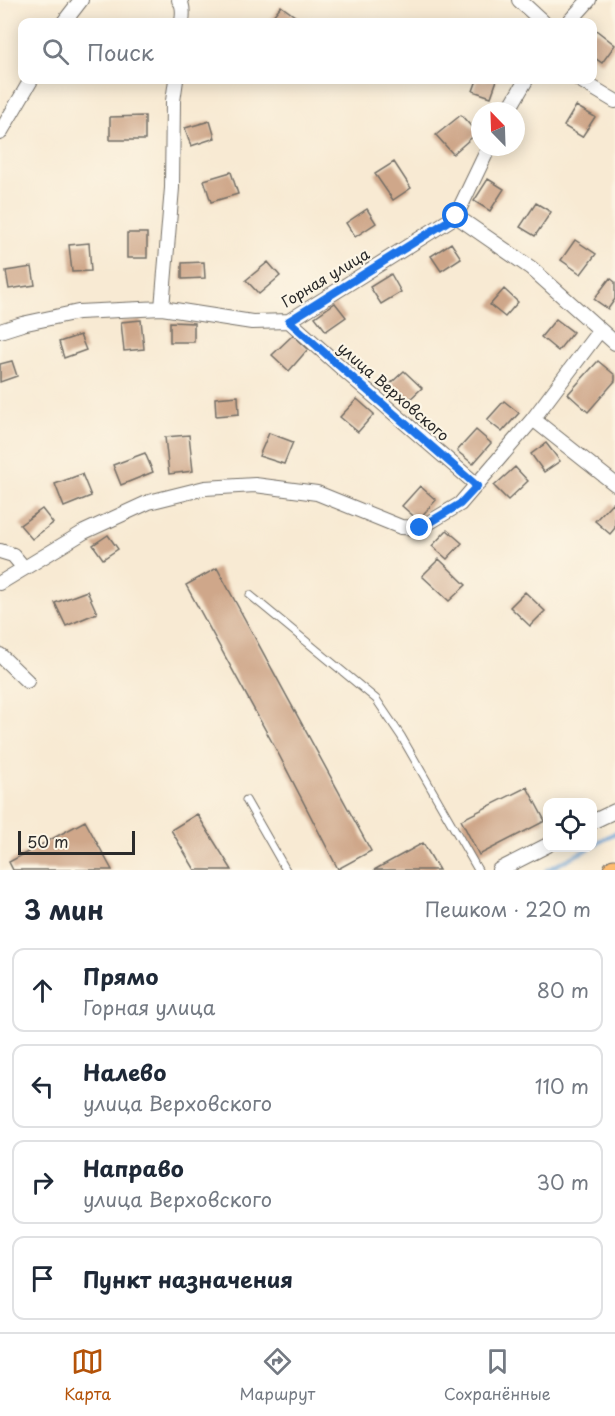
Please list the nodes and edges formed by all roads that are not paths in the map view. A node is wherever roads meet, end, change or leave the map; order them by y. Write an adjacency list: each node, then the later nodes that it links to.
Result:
1 (81, 0): 5 (street)
2 (178, 0): 6 (street)
3 (519, 0): 7 (street)
4 (589, 0): 8 (street)
5 (67, 18)
6 (183, 18)
7 (539, 18)
8 (573, 18)
9 (29, 84): 15 (street)
10 (175, 84): 18 (street)
11 (524, 84): 14 (street)
12 (587, 84): 13 (street)
13 (615, 100)
14 (513, 102)
15 (0, 133)
16 (485, 156): 17 (street)
17 (456, 216): 19 (street, Горная улица); 20 (street)
18 (162, 308): 19 (street, Горная улица); 21 (street, Горная улица)
19 (289, 321): 25 (street, улица Верховского)
20 (600, 330): 22 (street); 23 (street)
21 (0, 331)
22 (615, 343)
23 (533, 418): 24 (street); 25 (street)
24 (615, 484)
25 (477, 486): 27 (street)
26 (0, 550): 27 (street)
27 (24, 568): 28 (street)
28 (0, 583)
29 (250, 595): 37 (lane)
30 (0, 655): 31 (street)
31 (27, 681)
32 (246, 800): 36 (lane)
33 (615, 811): 34 (street)
34 (597, 820)
35 (543, 848): 38 (street)
36 (286, 870)
37 (478, 870)
38 (499, 870)

